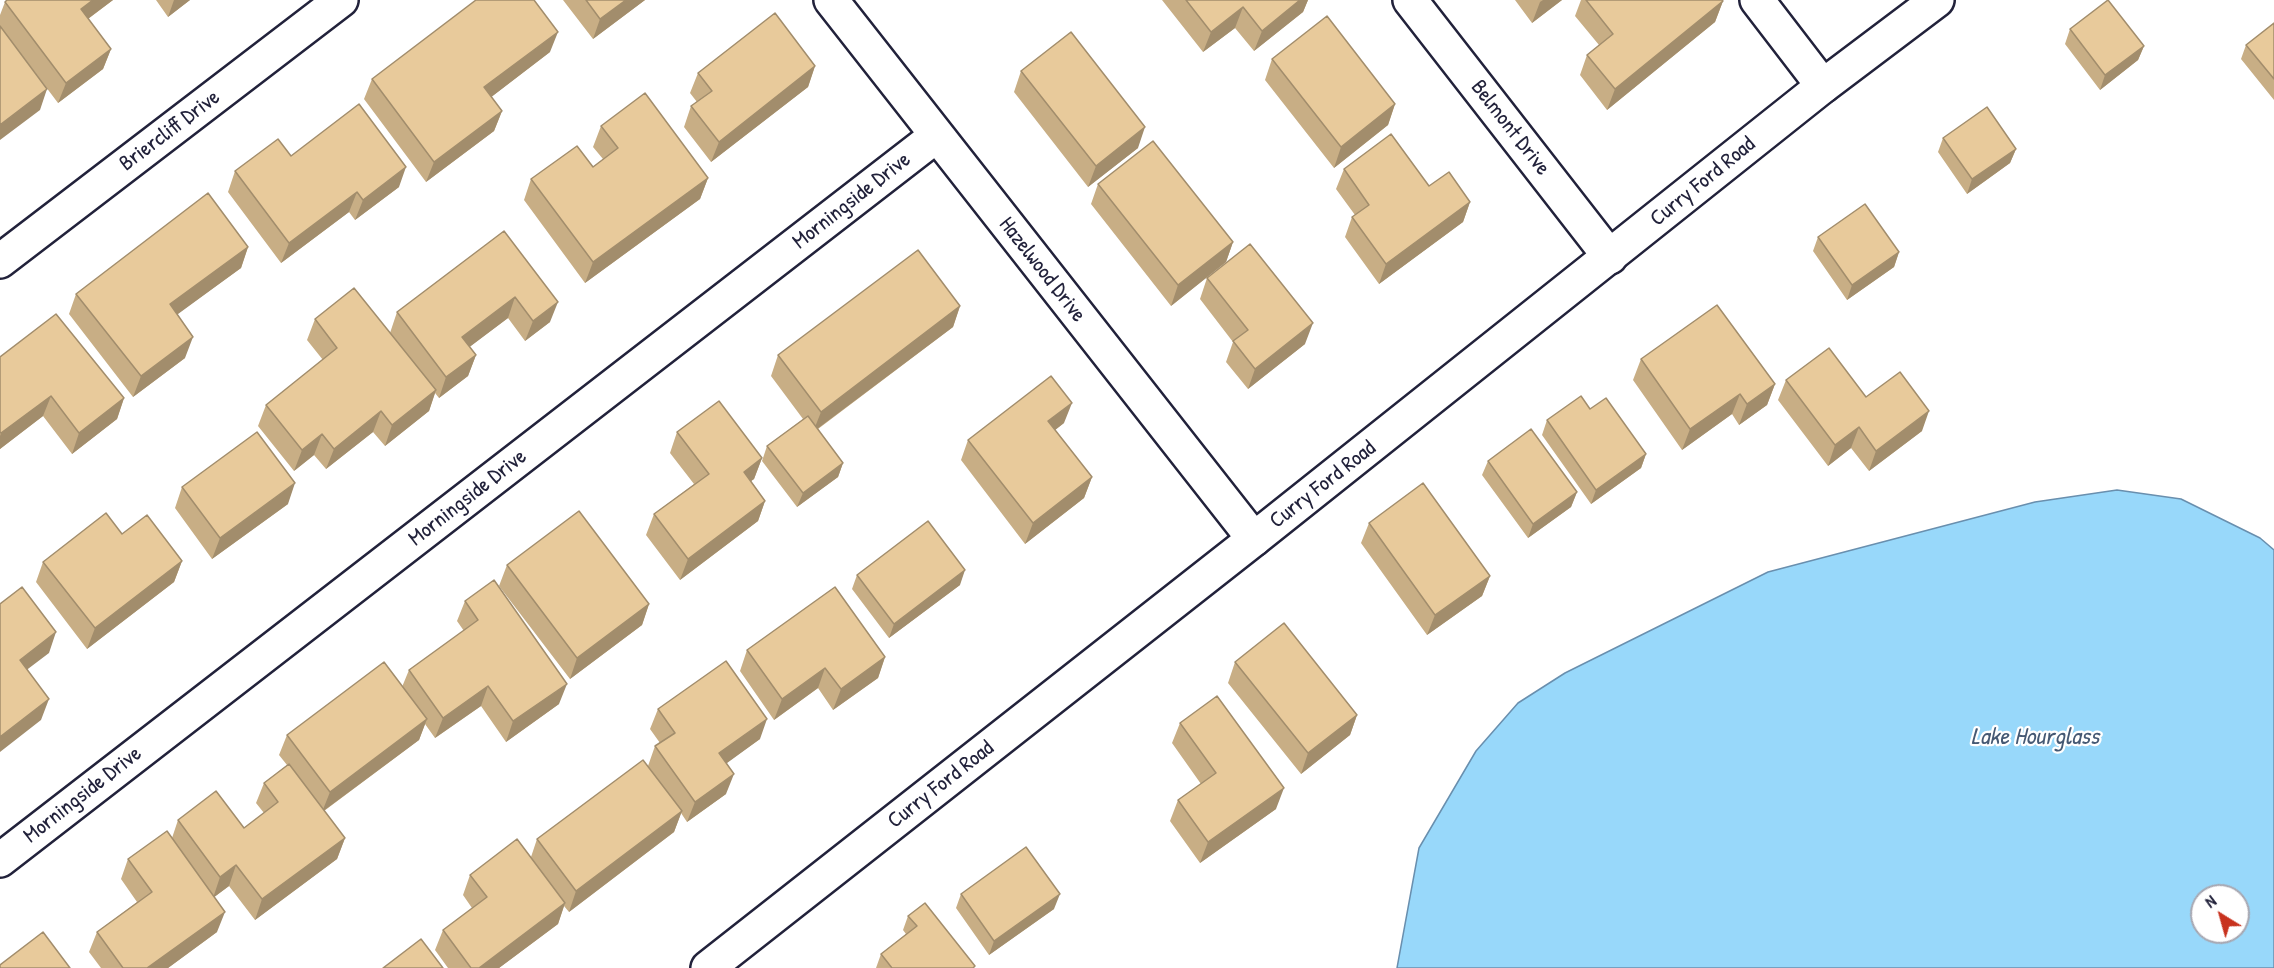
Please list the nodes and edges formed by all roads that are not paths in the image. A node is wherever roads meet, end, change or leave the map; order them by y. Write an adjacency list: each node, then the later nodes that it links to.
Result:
1 (341, 0): 9 (street, Briercliff Drive)
2 (831, 0): 7 (street, Hazelwood Drive)
3 (1410, 0): 8 (street, Belmont Drive)
4 (1757, 0): 6 (street)
5 (1937, 0): 6 (street, Curry Ford Road)
6 (1824, 86): 8 (street, Curry Ford Road)
7 (936, 136): 10 (street, Hazelwood Drive); 11 (street, Morningside Drive)
8 (1610, 257): 10 (street, Curry Ford Road)
9 (0, 261)
10 (1254, 539): 12 (street, Curry Ford Road)
11 (0, 860)
12 (708, 968)

